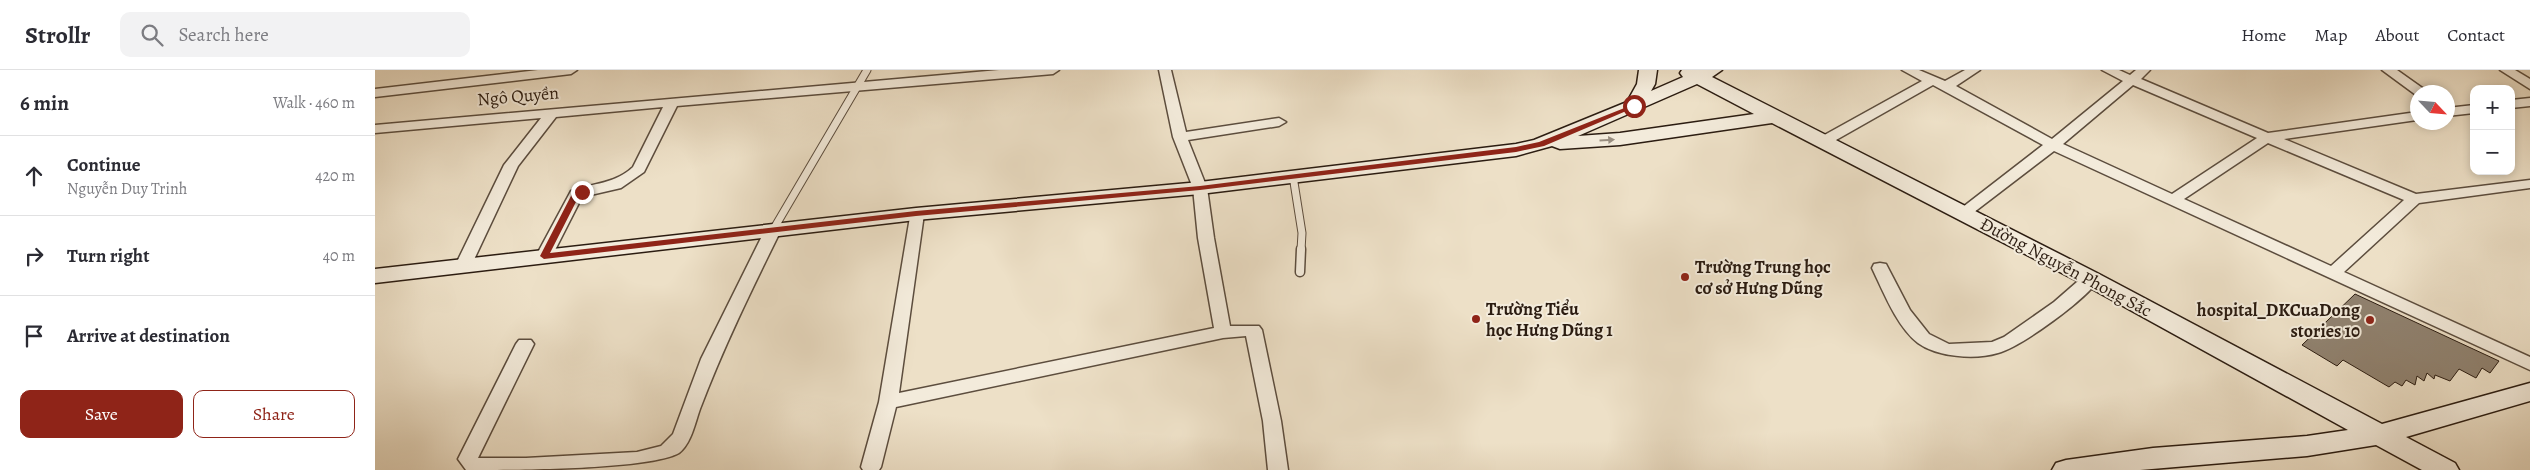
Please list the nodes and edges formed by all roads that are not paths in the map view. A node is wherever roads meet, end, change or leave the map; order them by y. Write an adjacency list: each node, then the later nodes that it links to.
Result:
1 (571, 70): 18 (street)
2 (867, 70): 17 (lane)
3 (1053, 70): 17 (street, Ngô Quyền)
4 (1165, 70): 30 (street)
5 (1648, 70): 22 (street)
6 (1908, 70): 14 (street)
7 (1974, 70): 14 (street)
8 (2108, 70): 13 (street)
9 (2144, 70): 13 (street)
10 (2388, 70): 15 (street)
11 (2506, 70): 16 (street)
12 (1699, 73): 22 (street); 26 (street, Đường Nguyễn Phong Sắc)
13 (2130, 79): 31 (street); 34 (street)
14 (1940, 83): 32 (street); 34 (street)
15 (2410, 85)
16 (2530, 85)
17 (857, 86): 19 (street, Ngô Quyền); 42 (lane)
18 (375, 93)
19 (671, 102): 25 (street, Ngô Quyền); 43 (street)
20 (2530, 102): 21 (street)
21 (2515, 104)
22 (1634, 106): 33 (street)
23 (2470, 109): 24 (street)
24 (2455, 111)
25 (553, 112): 29 (street, Ngô Quyền); 44 (street)
26 (1774, 117): 32 (street, Đường Nguyễn Phong Sắc); 33 (street, one-way to 26)
27 (2410, 117): 31 (street)
28 (1279, 122): 30 (street)
29 (375, 129)
30 (1180, 137): 37 (street)
31 (2267, 137): 38 (street); 39 (street)
32 (1824, 141): 40 (street, Đường Nguyễn Phong Sắc)
33 (1541, 144): 35 (street)
34 (2053, 145): 39 (street); 40 (street)
35 (1293, 176): 37 (street); 46 (lane)
36 (2530, 184): 38 (street)
37 (1200, 188): 41 (street); 50 (street)
38 (2413, 199): 47 (street)
39 (2173, 200): 47 (street)
40 (1963, 213): 49 (street, Đường Nguyễn Phong Sắc)
41 (916, 214): 42 (street); 54 (street)
42 (773, 230): 43 (street); 51 (street)
43 (544, 256): 44 (street)
44 (463, 266): 48 (street)
45 (1880, 268): 49 (street)
46 (1300, 272)
47 (2333, 273): 52 (street)
48 (377, 278)
49 (2091, 279): 55 (street, Đường Nguyễn Phong Sắc)
50 (1223, 332): 54 (street); 57 (street)
51 (525, 344)
52 (2530, 364)
53 (2530, 392): 55 (street)
54 (888, 402): 56 (street)
55 (2377, 435): 58 (street); 59 (street, Đường Nguyễn Phong Sắc)
56 (871, 467)
57 (1277, 470)
58 (2066, 470)
59 (2445, 470)

